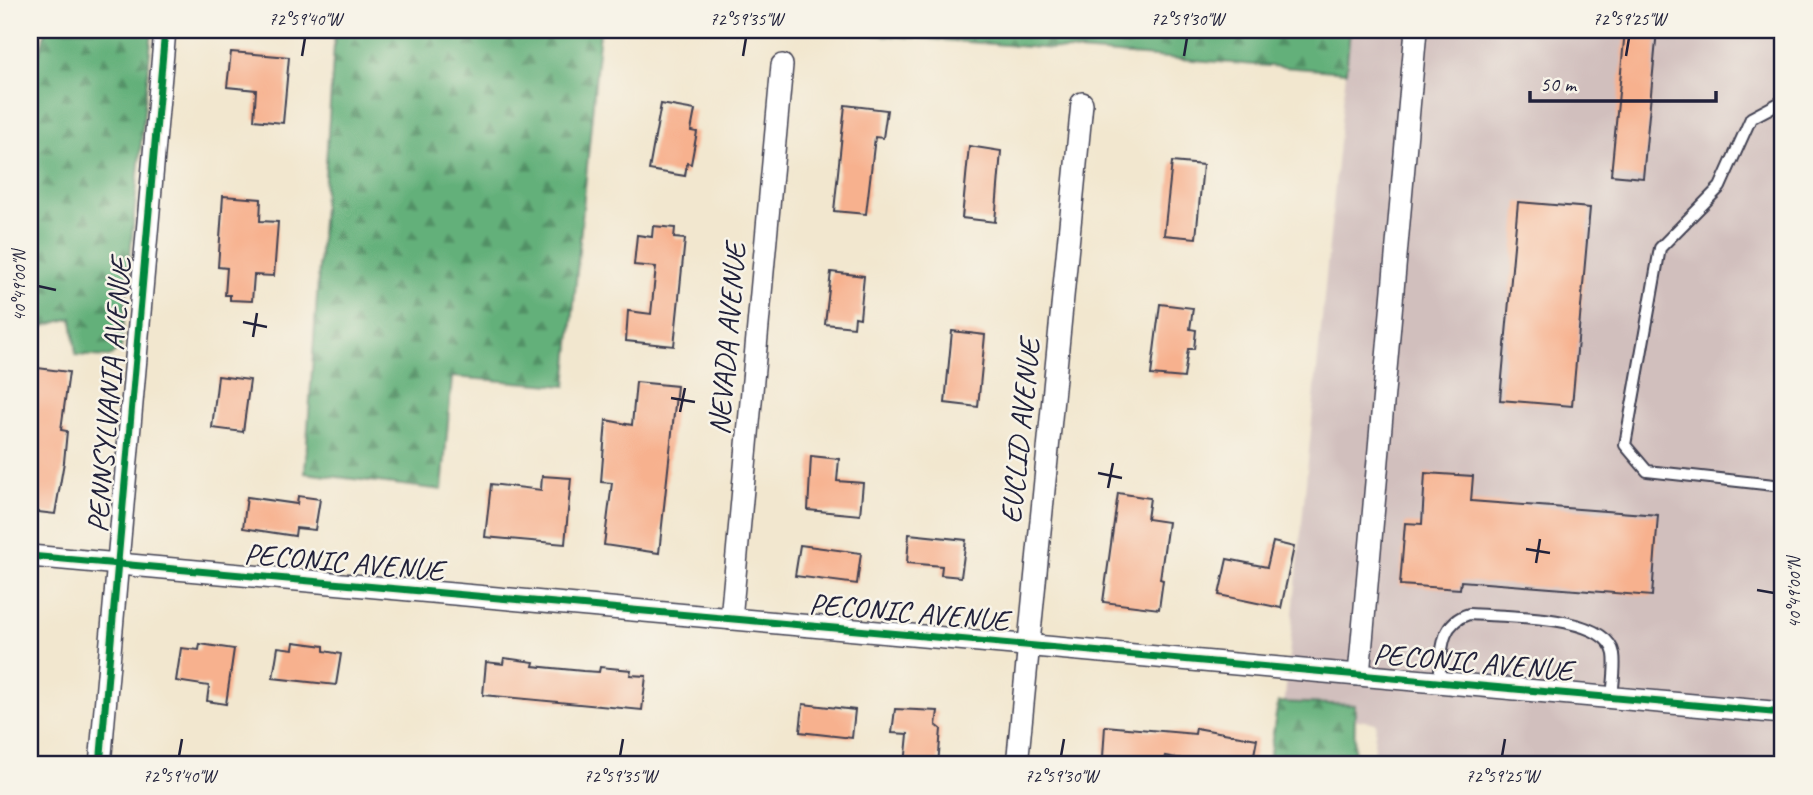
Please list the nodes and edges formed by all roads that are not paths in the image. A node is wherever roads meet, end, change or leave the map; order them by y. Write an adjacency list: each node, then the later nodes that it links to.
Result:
1 (165, 30): 8 (street, PENNSYLVANIA AVENUE)
2 (1416, 30): 11 (street)
3 (782, 65): 9 (street, NEVADA AVENUE)
4 (1783, 101): 6 (lane)
5 (1082, 103): 10 (street, EUCLID AVENUE)
6 (1783, 485)
7 (30, 556): 8 (street, PECONIC AVENUE)
8 (116, 564): 9 (street, PECONIC AVENUE); 15 (street, PENNSYLVANIA AVENUE)
9 (731, 619): 10 (street, PECONIC AVENUE)
10 (1029, 646): 11 (street, PECONIC AVENUE); 16 (street, EUCLID AVENUE)
11 (1359, 675): 12 (street, PECONIC AVENUE)
12 (1439, 682): 13 (street, PECONIC AVENUE); 13 (lane)
13 (1612, 698): 14 (street, PECONIC AVENUE)
14 (1783, 713)
15 (100, 765)
16 (1017, 765)

